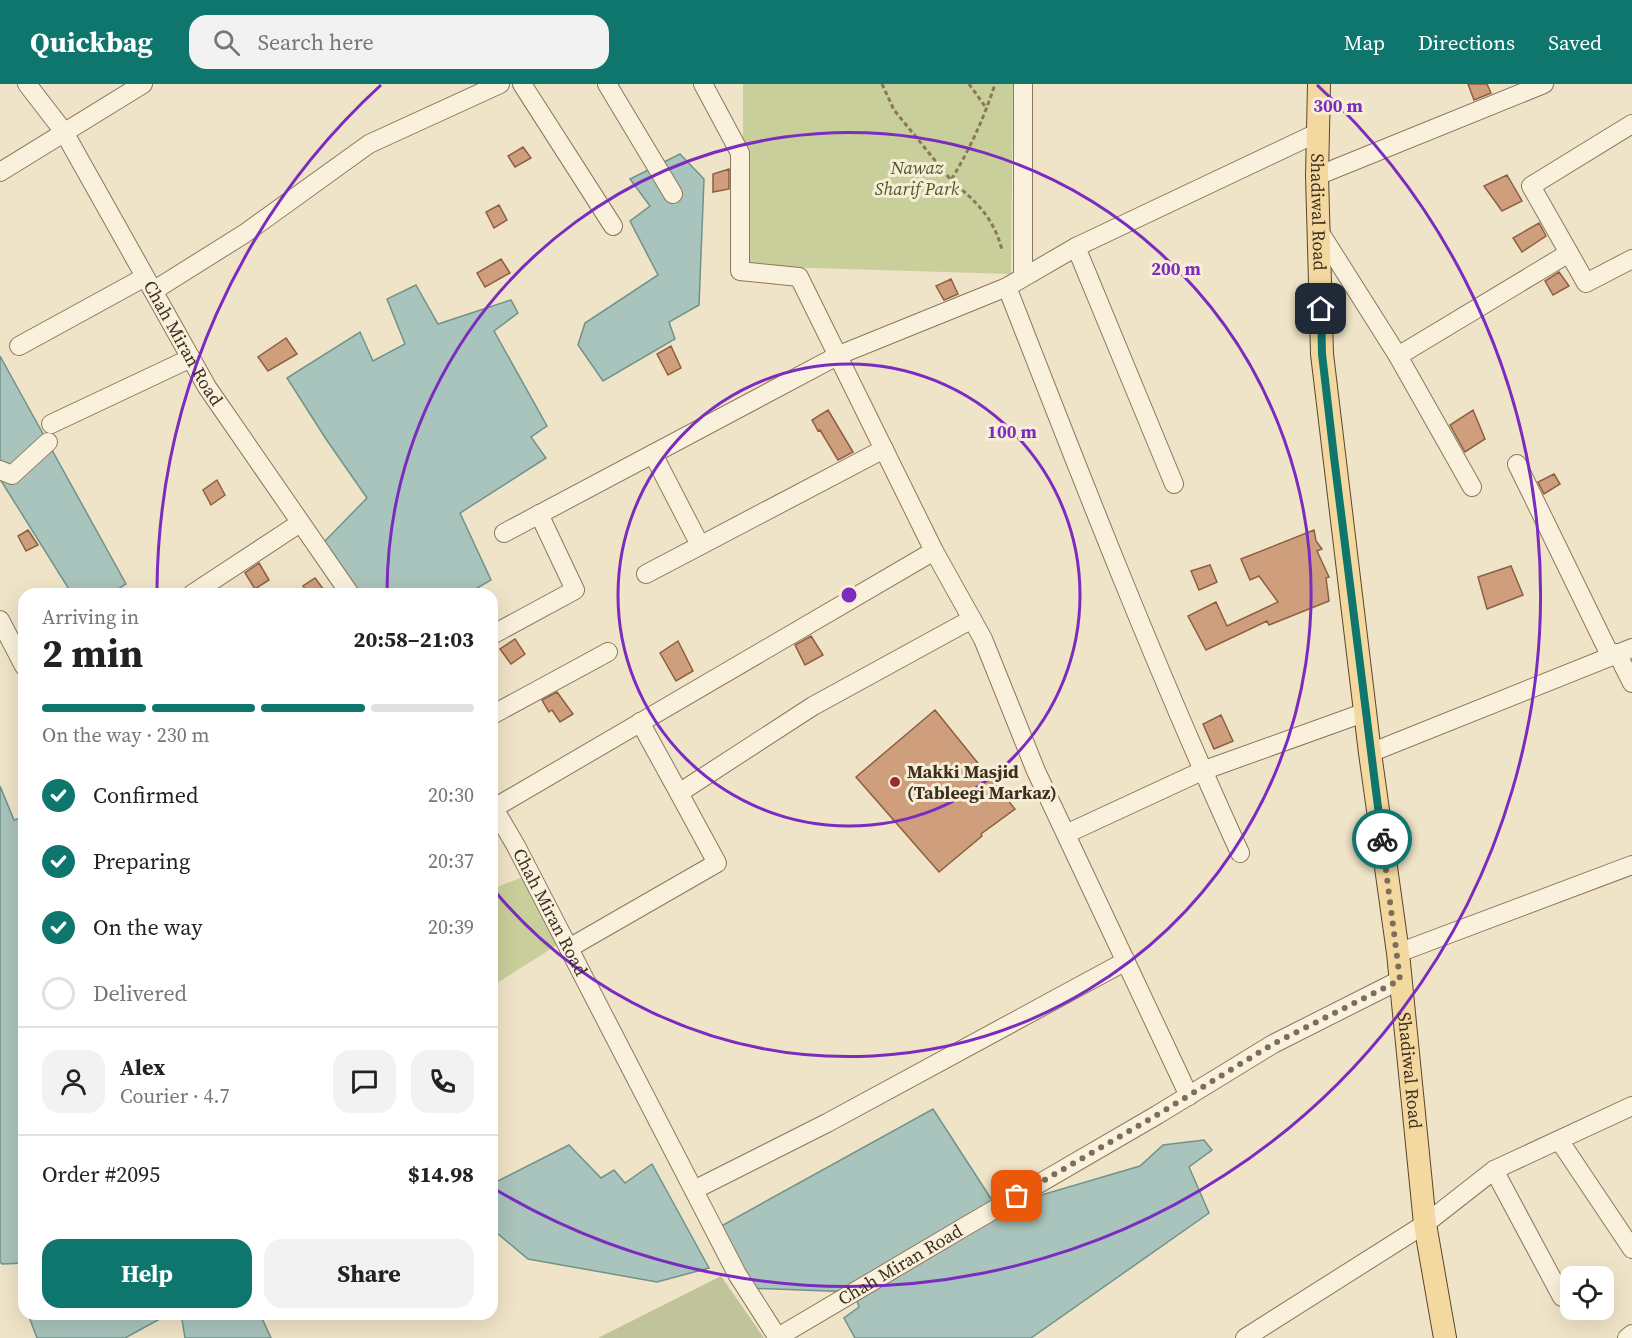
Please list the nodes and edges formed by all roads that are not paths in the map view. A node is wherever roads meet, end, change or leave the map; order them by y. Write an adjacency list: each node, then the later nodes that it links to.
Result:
1 (27, 84): 11 (street, Chah Miran Road)
2 (143, 84): 11 (street)
3 (500, 84): 22 (street)
4 (522, 84): 16 (street)
5 (607, 84): 15 (street)
6 (703, 84): 25 (street)
7 (1023, 84): 21 (street)
8 (1319, 84): 12 (main road, Shadiwal Road)
9 (1544, 84): 14 (street)
10 (1632, 124): 19 (street)
11 (64, 132): 13 (street); 22 (street, Chah Miran Road)
12 (1317, 133): 14 (main road, Shadiwal Road); 18 (street)
13 (0, 172)
14 (1317, 176): 17 (main road, Shadiwal Road)
15 (673, 194)
16 (613, 226)
17 (1319, 231): 26 (street); 50 (main road, Shadiwal Road)
18 (1076, 248): 21 (street); 32 (street)
19 (1569, 253): 20 (street); 26 (street)
20 (1632, 259)
21 (1023, 277): 23 (street)
22 (149, 284): 24 (street); 27 (street, Chah Miran Road)
23 (1006, 287): 25 (street); 53 (street)
24 (18, 346)
25 (838, 355): 28 (street); 29 (street)
26 (1398, 356): 33 (street)
27 (191, 358): 31 (street); 35 (street, Chah Miran Road)
28 (884, 449): 37 (street); 38 (street)
29 (653, 454): 34 (street); 37 (street)
30 (1517, 464): 46 (street)
31 (0, 470)
32 (1174, 484)
33 (1472, 487)
34 (539, 514): 36 (street); 44 (street)
35 (300, 523): 40 (street); 41 (street, Chah Miran Road)
36 (504, 533)
37 (700, 545): 39 (street)
38 (934, 551): 42 (street); 51 (street)
39 (646, 574)
40 (201, 588)
41 (340, 588)
42 (972, 619): 54 (street); 57 (street)
43 (0, 620): 47 (street)
44 (498, 632)
45 (608, 652): 49 (street)
46 (1620, 652): 48 (street); 52 (street)
47 (18, 654)
48 (1632, 684)
49 (498, 712)
50 (1366, 712): 52 (main road, Shadiwal Road); 53 (street)
51 (640, 722): 54 (street); 55 (street)
52 (1370, 753): 61 (main road, Shadiwal Road)
53 (1202, 771): 57 (street); 58 (street)
54 (679, 793): 60 (street)
55 (498, 804)
56 (498, 815): 60 (street, Chah Miran Road)
57 (1066, 834): 62 (street)
58 (1240, 853)
59 (1632, 865): 61 (street)
60 (569, 948): 68 (street, Chah Miran Road)
61 (1398, 953): 63 (main road, Shadiwal Road)
62 (1126, 961): 64 (street); 68 (street)
63 (1400, 980): 64 (street, Chah Miran Road); 69 (main road, Shadiwal Road)
64 (1189, 1096): 73 (street, Chah Miran Road)
65 (1632, 1106): 66 (street)
66 (1560, 1140): 67 (street); 70 (street)
67 (1494, 1170): 69 (street); 71 (street)
68 (694, 1190): 73 (street, Chah Miran Road)
69 (1425, 1224): 74 (street); 75 (main road, Shadiwal Road)
70 (1632, 1249)
71 (1560, 1293)
72 (1632, 1334): 76 (street)
73 (778, 1338)
74 (1245, 1338)
75 (1445, 1338)
76 (1627, 1338)

